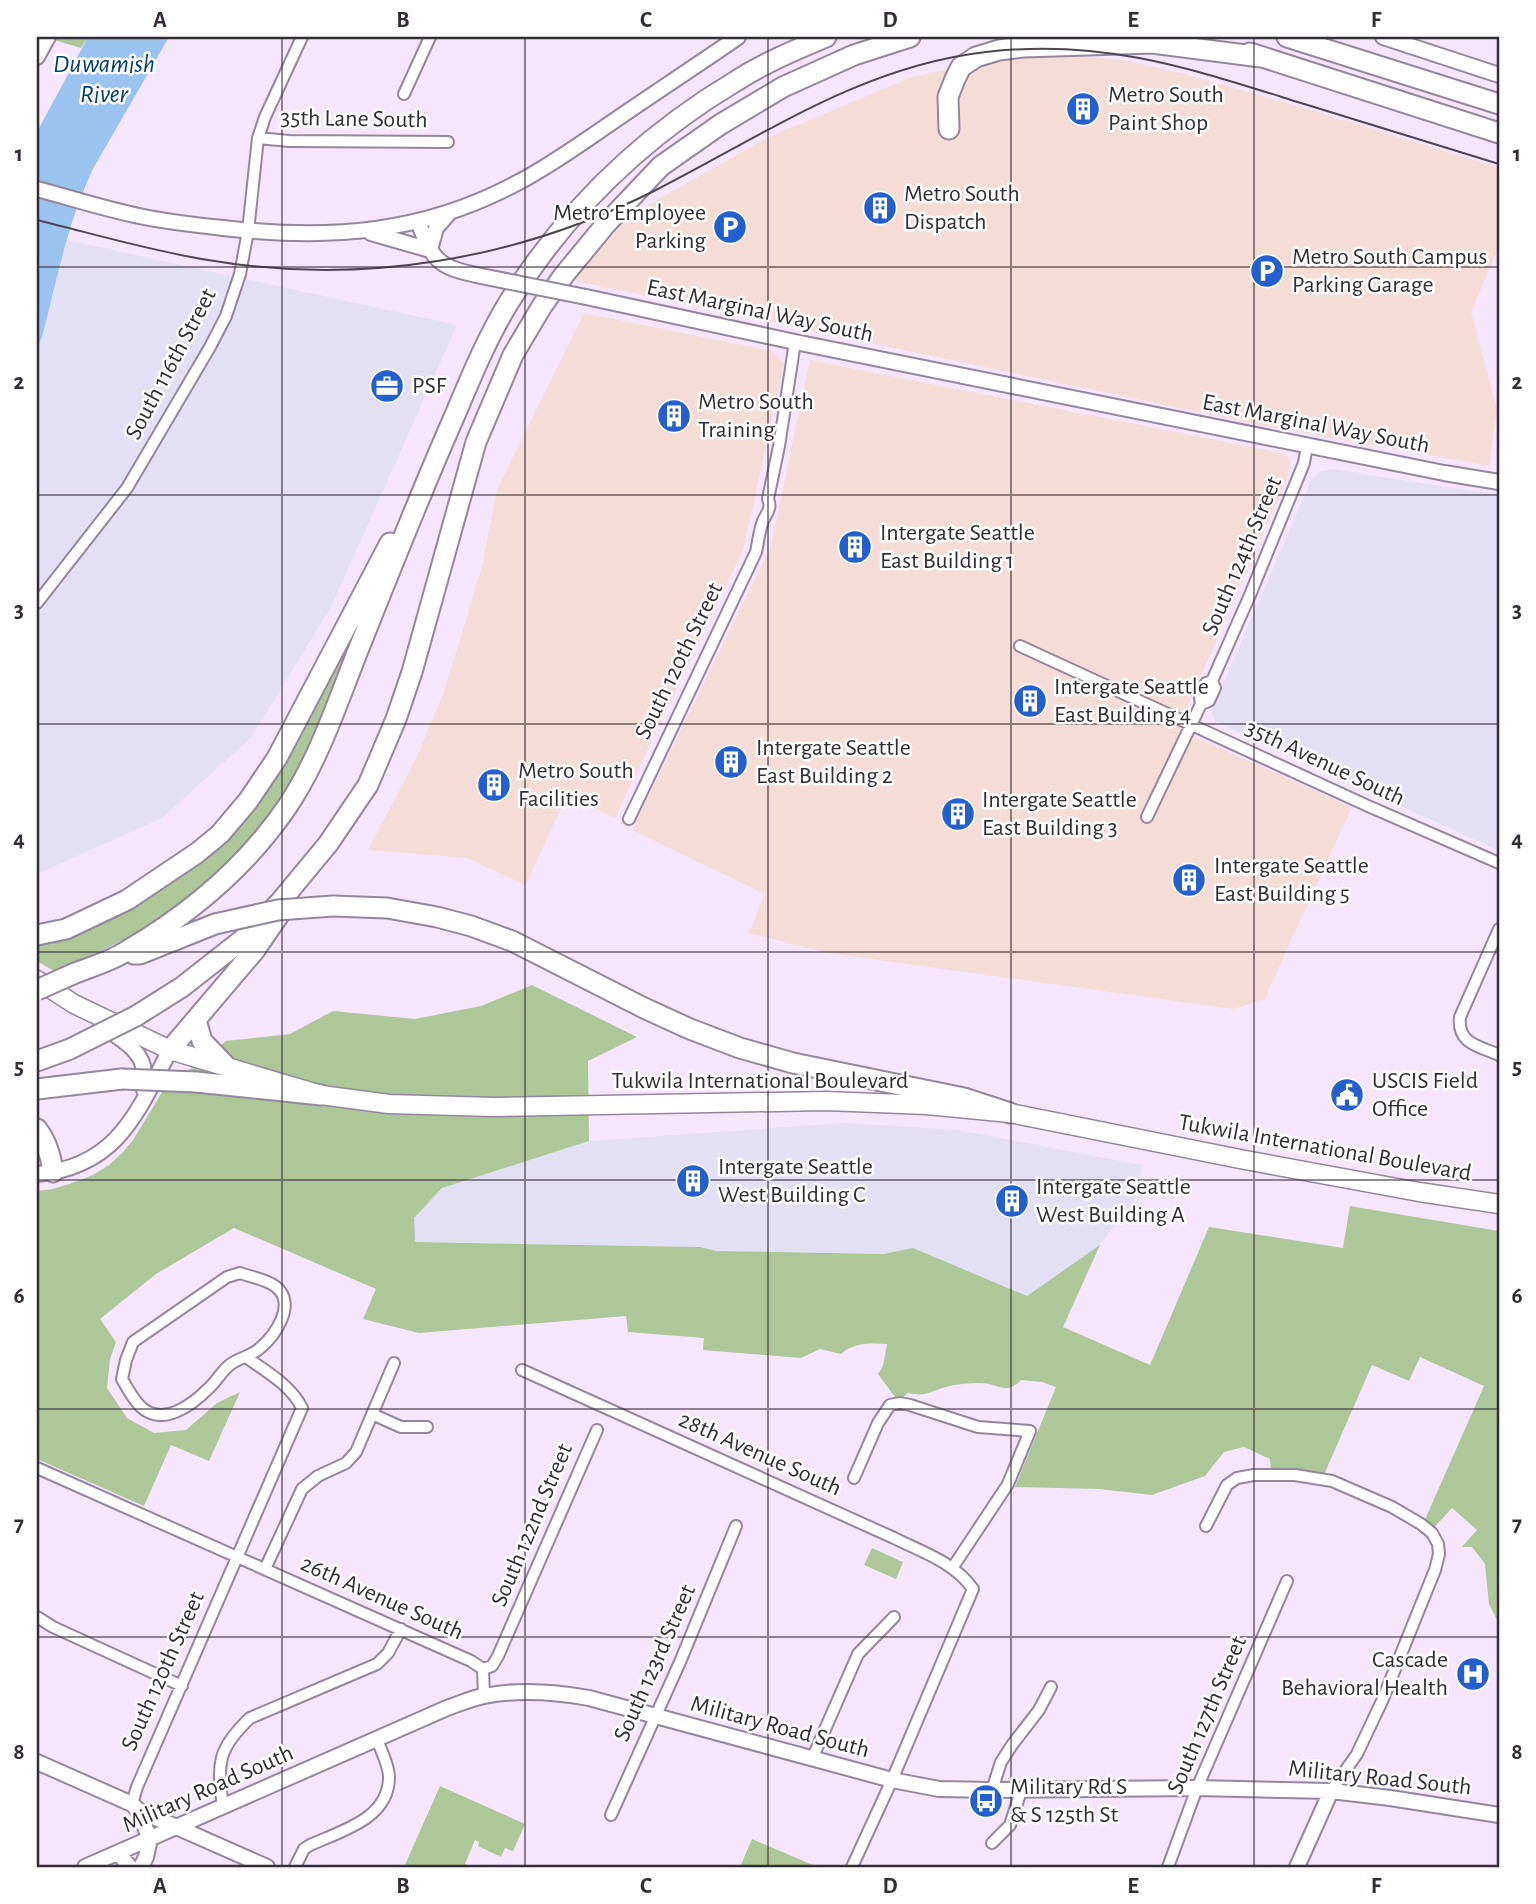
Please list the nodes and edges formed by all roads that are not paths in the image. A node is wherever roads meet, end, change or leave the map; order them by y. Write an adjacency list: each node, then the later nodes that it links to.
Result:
1 (48, 37): 10 (street)
2 (302, 37): 17 (street, South 116th Street)
3 (430, 37): 13 (street)
4 (738, 37): 20 (street)
5 (826, 37): 27 (highway)
6 (910, 37): 34 (highway)
7 (1185, 37): 11 (highway)
8 (1287, 37): 14 (highway)
9 (1383, 37): 12 (street)
10 (37, 57)
11 (1261, 57): 15 (highway); 16 (highway)
12 (1499, 75)
13 (404, 94)
14 (1499, 104)
15 (948, 128)
16 (1499, 133)
17 (258, 138): 18 (street, 35th Lane South); 22 (street, South 116th Street)
18 (449, 142)
19 (37, 189): 22 (street)
20 (451, 211): 21 (street); 24 (street)
21 (418, 221): 23 (street); 24 (street)
22 (248, 231): 23 (street); 29 (street, South 116th Street)
23 (363, 231): 24 (street)
24 (430, 250): 25 (street, East Marginal Way South, bridge)
25 (795, 342): 26 (street, East Marginal Way South); 33 (street, South 120th Street)
26 (1307, 446): 28 (street, East Marginal Way South); 31 (street, South 124th Street)
27 (427, 478): 37 (highway); 38 (highway)
28 (1499, 481)
29 (37, 603)
30 (1020, 646): 31 (street, 35th Avenue South)
31 (1192, 724): 32 (street, South 124th Street); 35 (street, 35th Avenue South)
32 (1147, 817)
33 (629, 819)
34 (328, 844): 42 (highway); 45 (highway, bridge)
35 (1499, 863)
36 (1499, 929): 44 (street)
37 (37, 935)
38 (123, 954): 40 (highway, bridge); 50 (highway, bridge)
39 (37, 980): 41 (main road, Tukwila International Boulevard)
40 (37, 990)
41 (74, 1004): 43 (main road, Tukwila International Boulevard); 49 (street)
42 (196, 1020): 43 (highway); 46 (highway)
43 (170, 1050): 46 (main road, Tukwila International Boulevard); 49 (street)
44 (1499, 1055)
45 (37, 1061)
46 (229, 1069): 48 (main road, Tukwila International Boulevard)
47 (37, 1089): 48 (highway, bridge)
48 (321, 1095): 50 (main road, Tukwila International Boulevard)
49 (144, 1098): 52 (street)
50 (1010, 1114): 53 (main road, Tukwila International Boulevard)
51 (37, 1129): 52 (highway)
52 (45, 1173)
53 (1499, 1204)
54 (246, 1356): 54 (street); 64 (street)
55 (394, 1363): 57 (street)
56 (522, 1370): 65 (street, 28th Avenue South)
57 (372, 1414): 58 (street); 66 (street)
58 (427, 1427)
59 (597, 1430): 71 (street, South 122nd Street)
60 (37, 1468): 64 (street, 26th Avenue South)
61 (854, 1478): 65 (street)
62 (736, 1526): 75 (street, South 123rd Street)
63 (1206, 1526): 83 (street)
64 (238, 1557): 66 (street, 26th Avenue South); 72 (street, South 120th Street)
65 (953, 1567): 79 (street, 28th Avenue South)
66 (265, 1569): 70 (street, 26th Avenue South)
67 (1287, 1581): 80 (street, South 127th Street)
68 (37, 1617): 72 (street)
69 (894, 1617): 77 (street)
70 (401, 1629): 71 (street, 26th Avenue South); 85 (street)
71 (483, 1669): 74 (street, 26th Avenue South)
72 (182, 1686): 84 (street, South 120th Street)
73 (1051, 1687): 81 (street)
74 (484, 1696): 75 (street, Military Road South); 76 (street, Military Road South)
75 (654, 1717): 77 (street, Military Road South); 86 (street, South 123rd Street)
76 (377, 1739): 85 (street, Military Road South); 98 (street)
77 (812, 1759): 79 (street, Military Road South)
78 (37, 1762): 84 (street)
79 (892, 1780): 81 (street, Military Road South); 99 (street)
80 (1197, 1788): 82 (street, Military Road South); 83 (street, Military Road South); 100 (street, South 127th Street)
81 (992, 1790): 82 (street, Military Road South)
82 (1021, 1791): 91 (street)
83 (1331, 1791): 87 (street, Military Road South); 101 (street)
84 (135, 1807): 89 (street); 90 (street)
85 (223, 1807): 88 (street, Military Road South)
86 (611, 1815)
87 (1499, 1815)
88 (203, 1816): 89 (street, Military Road South); 92 (street)
89 (177, 1827): 90 (street, Military Road South); 92 (street)
90 (150, 1839): 93 (street, Military Road South); 96 (street)
91 (992, 1843)
92 (217, 1845): 97 (street)
93 (118, 1853): 94 (street, Military Road South); 95 (street)
94 (85, 1867)
95 (130, 1867)
96 (141, 1867)
97 (267, 1867)
98 (295, 1867)
99 (852, 1867)
100 (1168, 1867)
101 (1297, 1867)

